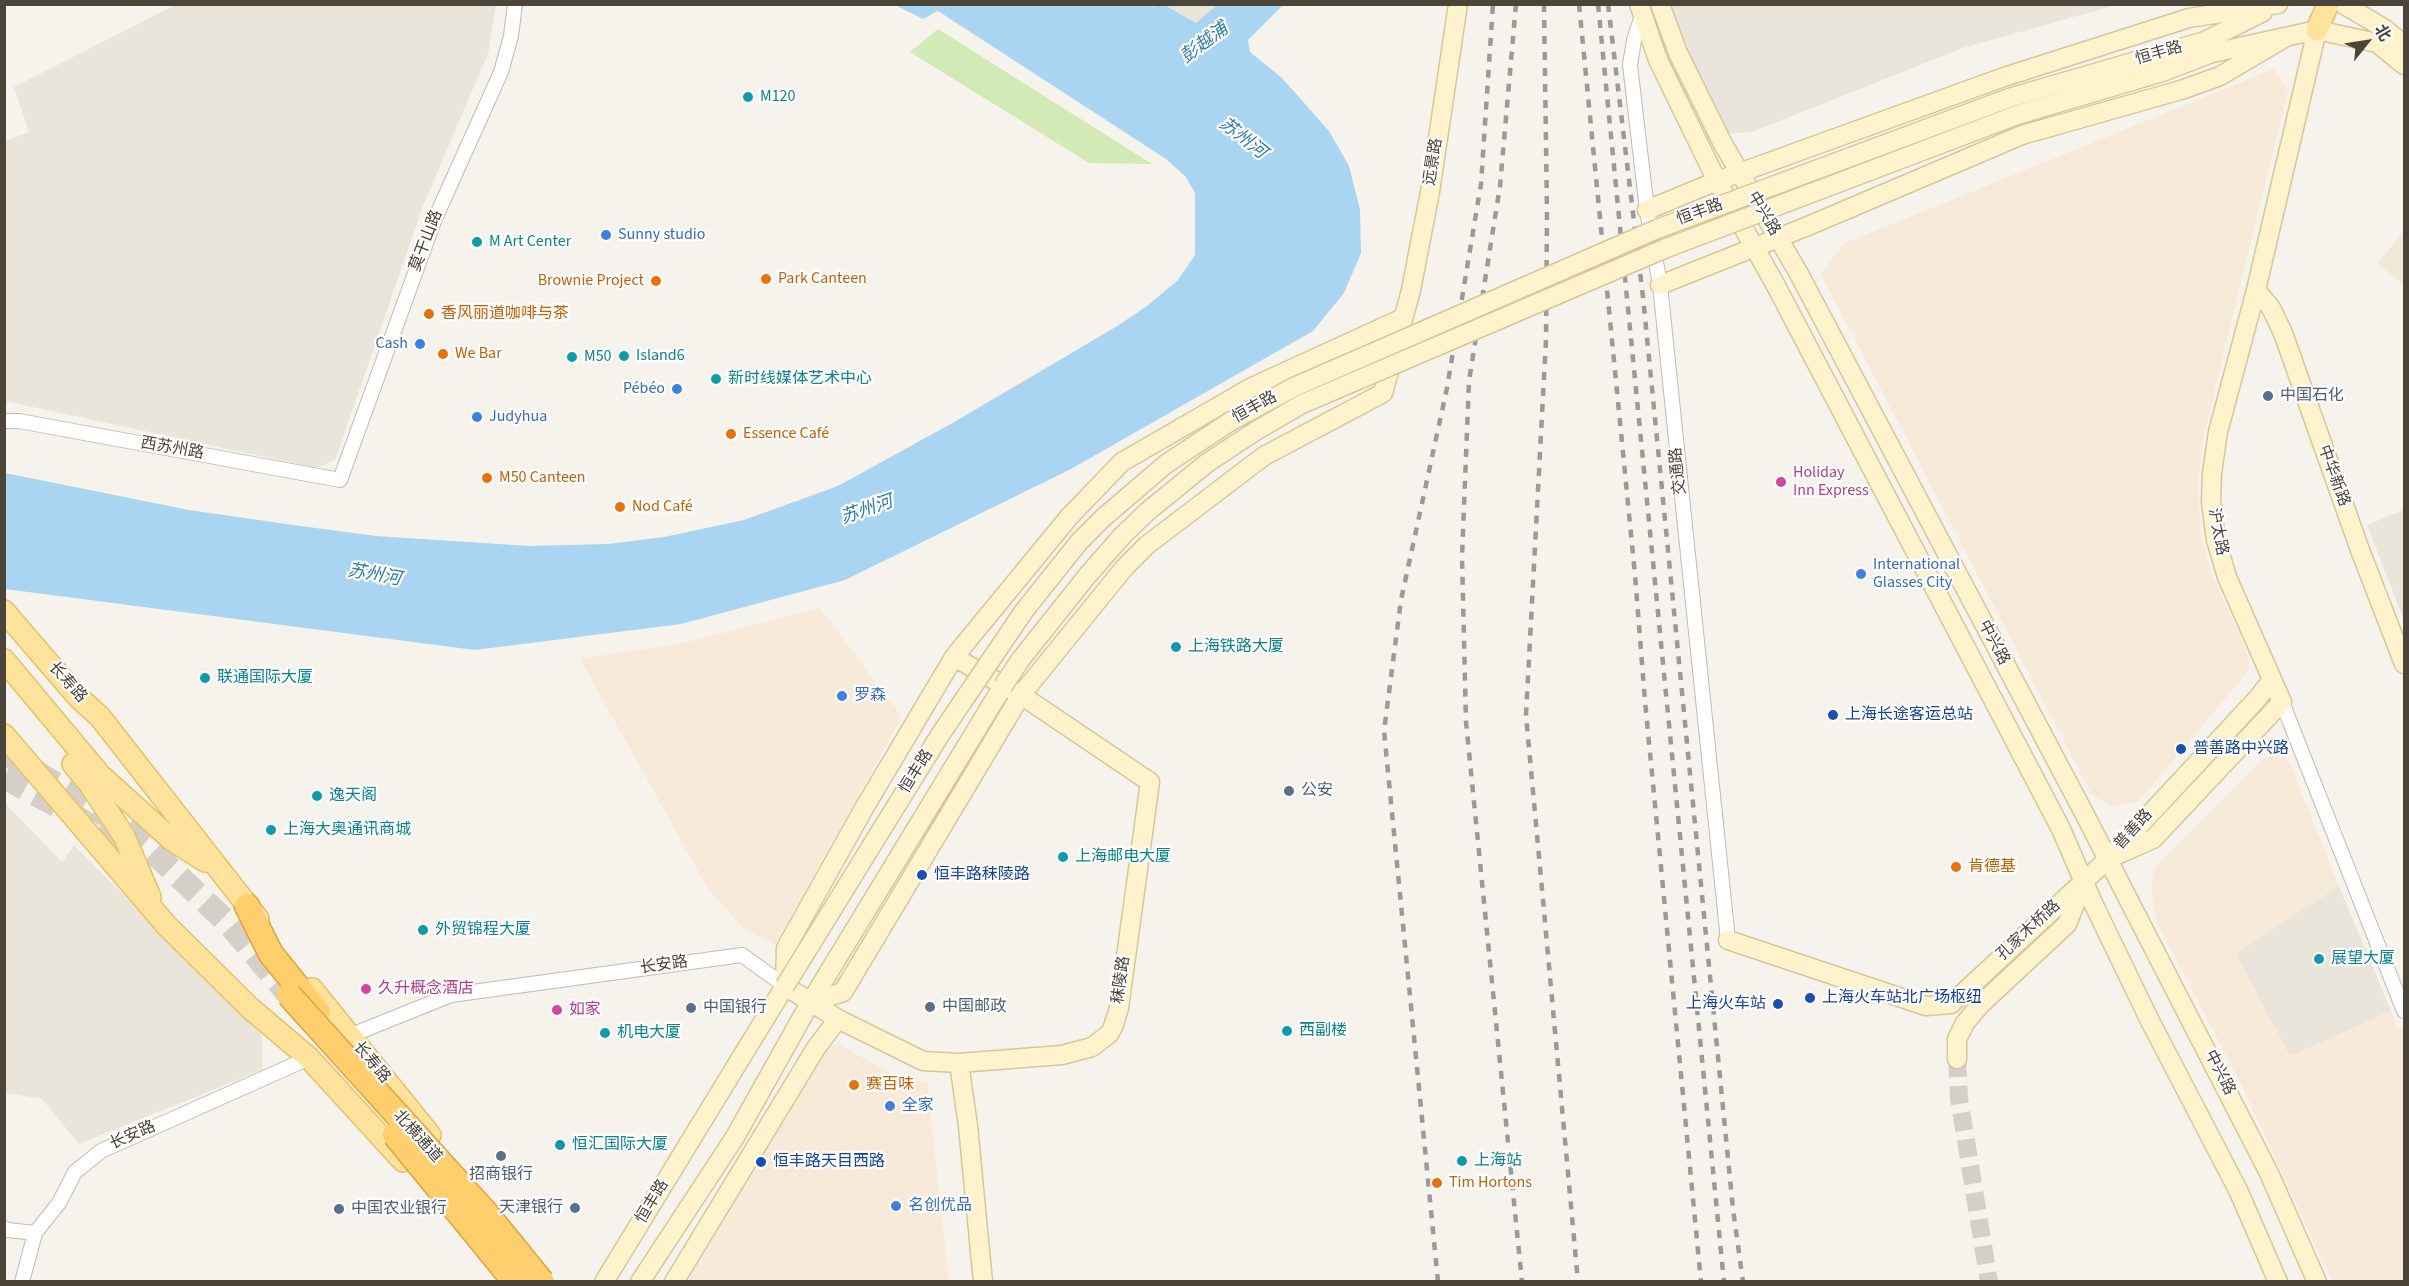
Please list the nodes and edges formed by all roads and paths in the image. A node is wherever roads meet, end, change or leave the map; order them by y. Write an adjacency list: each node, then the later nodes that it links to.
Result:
1 (515, 4): 23 (street, 莫干山路)
2 (1458, 4): 21 (main road, 远景路)
3 (2278, 4): 9 (main road, 恒丰路); 40 (main road, 恒丰路, bridge)
4 (2309, 4): 10 (main road)
5 (2328, 4): 10 (main road, 沪太路)
6 (2343, 4): 12 (main road)
7 (1660, 6): 14 (main road, 中兴路)
8 (1640, 10): 15 (main road, 中兴路); 16 (street, 交通路)
9 (2187, 11): 14 (main road, 恒丰路)
10 (2317, 30): 11 (main road, 恒丰路); 13 (main road); 20 (main road, 沪太路)
11 (2286, 37): 17 (main road, 恒丰路); 41 (main road, 恒丰路, bridge)
12 (2404, 45)
13 (2404, 65)
14 (1739, 174): 15 (main road, 恒丰路); 17 (main road, 中兴路)
15 (1717, 181): 16 (main road, 恒丰路); 18 (main road, 中兴路)
16 (1647, 210): 19 (street, 交通路)
17 (1778, 238): 18 (main road, 恒丰路); 34 (main road, 中兴路)
18 (1755, 247): 19 (main road, 恒丰路); 36 (main road, 中兴路)
19 (1660, 285): 39 (street, 交通路)
20 (2256, 290): 27 (main road, 中华新路); 28 (main road, 沪太路)
21 (1403, 318): 25 (main road); 30 (main road, 远景路)
22 (4, 421): 23 (street, 西苏州路)
23 (340, 480)
24 (4, 611): 35 (main road, 长寿路)
25 (954, 657): 30 (main road, 秣陵路); 40 (main road)
26 (4, 660): 33 (main road, 长寿路)
27 (2404, 664)
28 (2272, 680): 31 (main road, 沪太路); 34 (main road, 普善路)
29 (4, 682): 33 (main road, 长寿路)
30 (1021, 694): 41 (main road, 远景路); 47 (main road, 秣陵路)
31 (2282, 702): 34 (main road, 普善路); 42 (street, 沪太路)
32 (11, 743): 38 (main road, 长寿路)
33 (94, 779): 35 (main road, 长寿路); 38 (main road, 长寿路)
34 (2108, 859): 36 (main road, 孔家木桥路); 63 (main road, 中兴路)
35 (218, 869): 37 (main road, 长寿路)
36 (2085, 880): 39 (main road, 孔家木桥路); 46 (main road); 62 (main road, 中兴路)
37 (247, 906): 44 (highway)
38 (157, 915): 45 (main road, 长寿路)
39 (1728, 940)
40 (785, 986): 41 (main road, 长安路); 44 (street, 长安路); 58 (main road, 恒丰路)
41 (810, 1004): 43 (main road, 长安路); 49 (main road, 恒丰路)
42 (2404, 1011)
43 (838, 1019): 47 (main road, 长安路); 50 (main road)
44 (339, 1032): 48 (highway, bridge); 57 (main road, 长寿路)
45 (309, 1058): 52 (street, 长安路); 54 (main road, 长寿路)
46 (1957, 1059)
47 (959, 1063): 61 (main road)
48 (368, 1082): 55 (highway, 北横通道, bridge); 56 (highway, 北横通道, bridge)
49 (754, 1102): 50 (main road); 59 (main road, 恒丰路)
50 (777, 1113): 60 (main road)
51 (4, 1228): 52 (street)
52 (34, 1233): 53 (street, 长安路)
53 (22, 1281)
54 (507, 1281)
55 (515, 1281)
56 (542, 1281)
57 (550, 1281)
58 (604, 1281)
59 (640, 1281)
60 (674, 1281)
61 (983, 1281)
62 (2278, 1281)
63 (2318, 1281)

